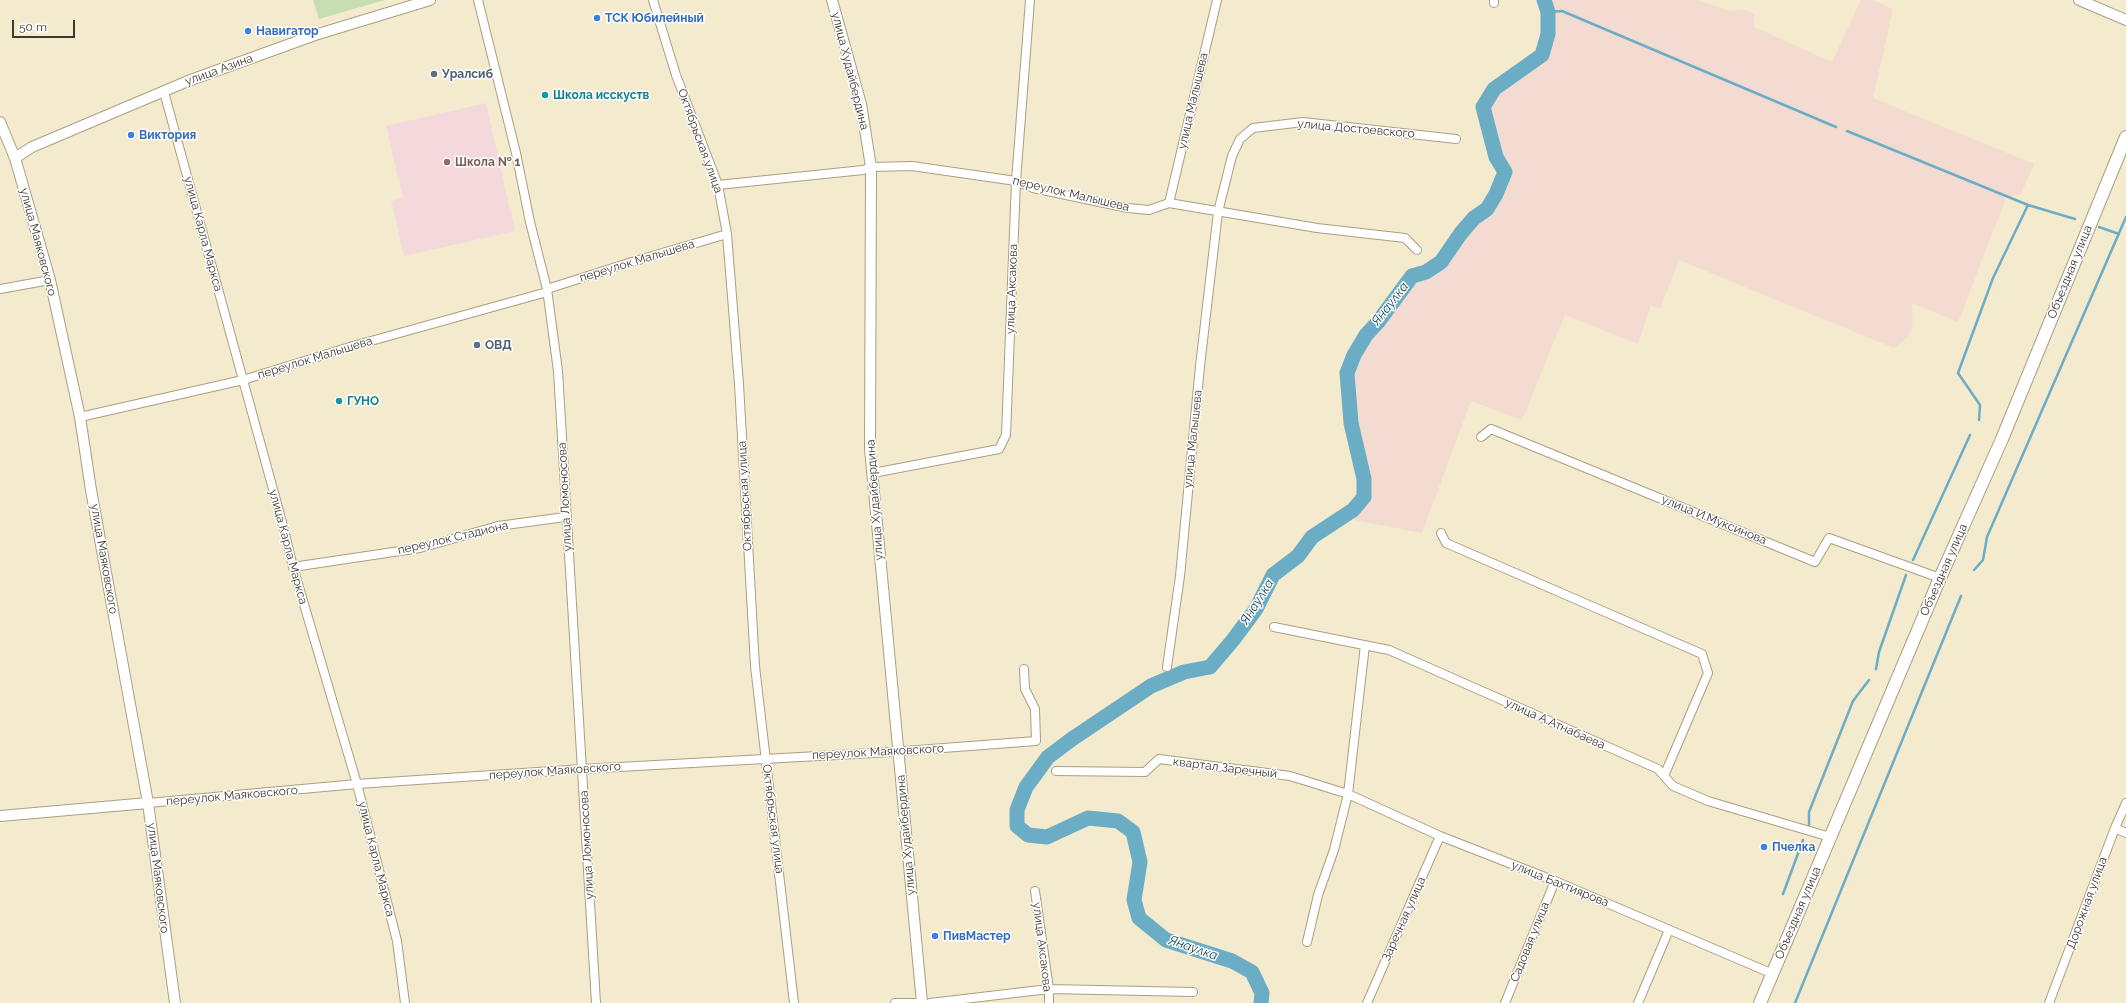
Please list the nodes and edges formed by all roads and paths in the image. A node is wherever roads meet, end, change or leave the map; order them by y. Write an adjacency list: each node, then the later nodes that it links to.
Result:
1 (430, 0): 9 (street, улица Азина)
2 (478, 0): 23 (street, улица Ломоносова)
3 (653, 0): 16 (street, Октябрьская улица)
4 (832, 0): 14 (street, улица Худайбердина)
5 (1030, 0): 15 (street, улица Аксакова)
6 (1217, 0): 17 (street, улица Малышева)
7 (2079, 0): 8 (street)
8 (2126, 20)
9 (164, 92): 13 (street, улица Азина); 24 (street, улица Карла Маркса)
10 (0, 122): 13 (street, улица Маяковского)
11 (2126, 137): 31 (main road, Объездная улица)
12 (1456, 139): 18 (street, улица Достоевского)
13 (15, 158): 21 (street, улица Маяковского)
14 (872, 166): 15 (street, переулок Малышева); 16 (street, переулок Малышева); 27 (street, улица Худайбердина)
15 (1016, 182): 17 (street, переулок Малышева); 27 (street, улица Аксакова)
16 (718, 185): 19 (street, Октябрьская улица)
17 (1169, 203): 18 (street, переулок Малышева)
18 (1218, 212): 20 (street, переулок Малышева); 34 (street, улица Малышева)
19 (727, 234): 23 (street, переулок Малышева); 37 (street, Октябрьская улица)
20 (1417, 250)
21 (50, 280): 22 (street); 25 (street, улица Маяковского)
22 (0, 289)
23 (547, 291): 24 (street, переулок Малышева); 28 (street, улица Ломоносова)
24 (244, 380): 25 (street, переулок Малышева); 30 (street, улица Карла Маркса)
25 (80, 417): 43 (street, улица Маяковского)
26 (1481, 436): 31 (street, улица И.Муксинова)
27 (873, 473): 36 (street, улица Худайбердина)
28 (565, 517): 30 (street, переулок Стадиона); 38 (street, улица Ломоносова)
29 (1441, 533): 40 (street)
30 (293, 567): 41 (street, улица Карла Маркса)
31 (1940, 578): 49 (main road, Объездная улица)
32 (1274, 626): 33 (street, улица А.Атнабаева)
33 (1365, 645): 40 (street, улица А.Атнабаева); 42 (street)
34 (1167, 667)
35 (1024, 669): 36 (street, переулок Маяковского)
36 (899, 752): 37 (street, переулок Маяковского); 62 (street, улица Худайбердина)
37 (765, 758): 38 (street, переулок Маяковского); 60 (street, Октябрьская улица)
38 (583, 768): 41 (street, переулок Маяковского); 59 (street, улица Ломоносова)
39 (1056, 771): 42 (street, квартал Заречный)
40 (1664, 776): 49 (street, улица А.Атнабаева)
41 (357, 784): 43 (street, переулок Маяковского); 58 (street, улица Карла Маркса)
42 (1348, 794): 48 (street, улица Бахтиярова); 53 (street)
43 (148, 803): 45 (street, переулок Маяковского); 57 (street, улица Маяковского)
44 (2126, 803): 46 (street, Дорожная улица)
45 (0, 816)
46 (2114, 828): 47 (street); 69 (street, Дорожная улица)
47 (2126, 833)
48 (1440, 836): 50 (street, улица Бахтиярова); 65 (street, Заречная улица)
49 (1830, 837): 54 (main road, Объездная улица)
50 (1555, 881): 52 (street, улица Бахтиярова); 66 (street, Садовая улица)
51 (1035, 891): 55 (street, улица Аксакова)
52 (1669, 930): 54 (street, улица Бахтиярова); 67 (street)
53 (1307, 942)
54 (1773, 974): 68 (main road, Объездная улица)
55 (1049, 989): 56 (street); 63 (street); 64 (street, улица Аксакова)
56 (1193, 992)
57 (175, 1003)
58 (405, 1003)
59 (596, 1003)
60 (794, 1003)
61 (895, 1003): 62 (street)
62 (920, 1003)
63 (930, 1003)
64 (1049, 1003)
65 (1367, 1003)
66 (1505, 1003)
67 (1638, 1003)
68 (1760, 1003)
69 (2049, 1003)

